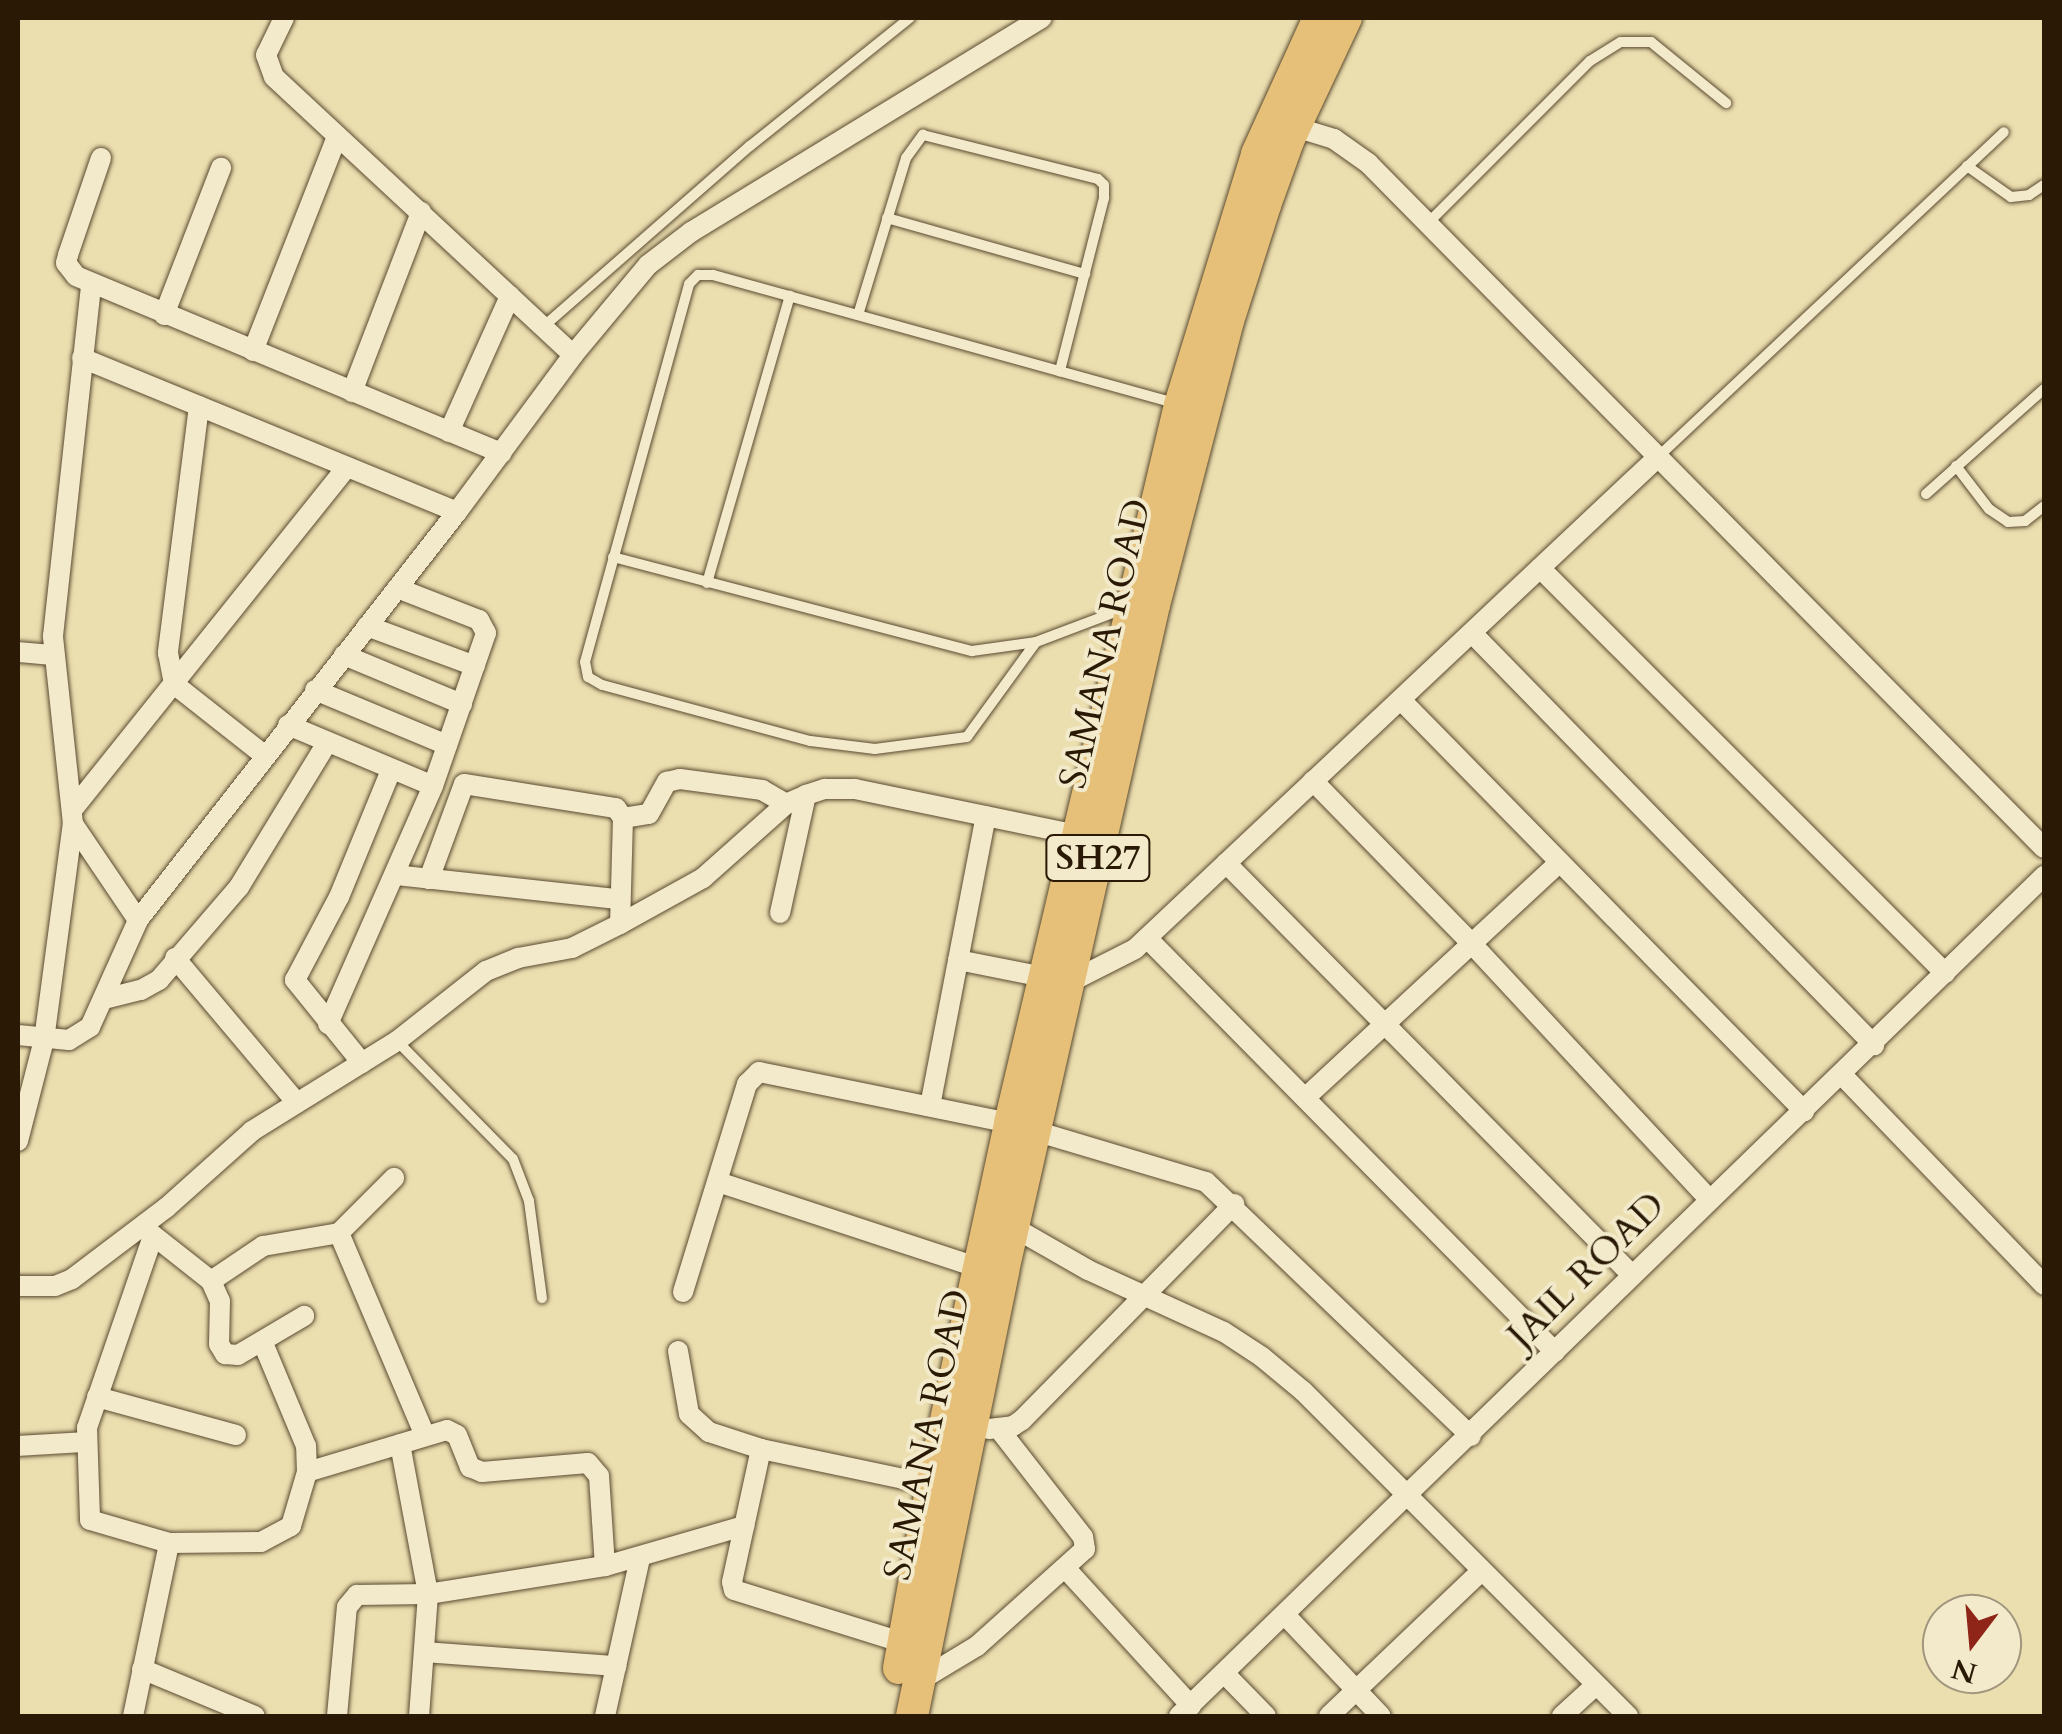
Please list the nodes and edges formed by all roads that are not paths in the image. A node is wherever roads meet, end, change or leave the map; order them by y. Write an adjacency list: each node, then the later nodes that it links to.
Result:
1 (284, 18): 9 (street)
2 (910, 18): 23 (lane)
3 (1042, 18): 25 (street)
4 (1318, 18): 31 (main road, SAMANA ROAD / SH27)
5 (1346, 18): 7 (main road, SAMANA ROAD / SH27)
6 (1726, 103): 16 (lane)
7 (1295, 127): 16 (street); 31 (main road, SAMANA ROAD / SH27)
8 (2004, 132): 11 (lane)
9 (337, 137): 14 (street); 24 (street)
10 (101, 158): 18 (street)
11 (1967, 166): 13 (lane); 34 (lane)
12 (221, 168): 21 (street)
13 (2044, 185)
14 (421, 212): 19 (street); 29 (street)
15 (887, 218): 17 (lane); 17 (lane); 22 (lane)
16 (1428, 224): 34 (street)
17 (1085, 274): 27 (lane)
18 (90, 285): 21 (street); 26 (street)
19 (510, 296): 23 (street); 32 (street)
20 (790, 296): 22 (lane); 40 (lane); 42 (lane)
21 (164, 315): 24 (street)
22 (858, 315): 27 (lane)
23 (542, 327): 25 (street)
24 (253, 351): 29 (street)
25 (573, 356): 33 (street)
26 (82, 358): 30 (street); 50 (street)
27 (1060, 372): 31 (lane)
28 (2044, 388): 35 (lane)
29 (352, 392): 32 (street)
30 (199, 406): 36 (street); 52 (street)
31 (1192, 408): 44 (main road, SAMANA ROAD / SH27); 84 (main road, SAMANA ROAD / SH27)
32 (450, 432): 33 (street)
33 (502, 453): 39 (street)
34 (1657, 458): 41 (street); 69 (street)
35 (1956, 466): 37 (lane); 38 (lane)
36 (347, 467): 39 (street); 52 (street)
37 (1926, 494)
38 (2044, 506)
39 (457, 512): 43 (street)
40 (613, 557): 42 (lane); 47 (lane)
41 (1540, 568): 46 (street); 83 (street)
42 (707, 583): 47 (lane)
43 (397, 588): 45 (street); 51 (street)
44 (1132, 606): 47 (lane); 68 (main road, SAMANA ROAD / SH27)
45 (367, 626): 49 (street); 51 (street)
46 (1472, 632): 54 (street); 91 (street)
47 (1036, 642)
48 (18, 652): 50 (street)
49 (344, 655): 53 (street); 55 (street)
50 (54, 656): 65 (street)
51 (475, 666): 55 (street)
52 (174, 684): 59 (street); 65 (street)
53 (316, 690): 56 (street); 58 (street)
54 (1400, 700): 61 (street); 70 (street)
55 (462, 704): 58 (street)
56 (288, 725): 57 (street); 59 (street)
57 (327, 743): 60 (street); 81 (street)
58 (447, 746): 62 (street)
59 (264, 754): 77 (street)
60 (391, 770): 62 (street); 86 (street)
61 (1314, 782): 71 (street); 80 (street)
62 (433, 786): 72 (street)
63 (806, 795): 64 (street); 66 (street); 76 (street)
64 (786, 804): 67 (street); 78 (street)
65 (73, 816): 77 (street); 89 (street)
66 (986, 816): 68 (street); 82 (street)
67 (623, 818): 74 (street); 75 (street)
68 (1076, 835): 84 (main road, SAMANA ROAD / SH27)
69 (2044, 848)
70 (1560, 862): 80 (street); 97 (street)
71 (1226, 863): 79 (street); 87 (street)
72 (394, 875): 74 (street); 86 (street)
73 (2044, 876): 83 (street, JAIL ROAD)
74 (429, 879): 75 (street)
75 (618, 900): 78 (street)
76 (780, 913)
77 (138, 920): 85 (street)
78 (620, 924): 90 (street)
79 (1148, 938): 84 (street); 94 (street)
80 (1472, 944): 87 (street); 102 (street)
81 (176, 958): 85 (street); 95 (street)
82 (958, 960): 84 (street); 96 (street)
83 (1945, 974): 91 (street, JAIL ROAD)
84 (1057, 979): 98 (main road, SAMANA ROAD / SH27)
85 (104, 999): 89 (street)
86 (328, 1024): 92 (street)
87 (1386, 1026): 94 (street); 108 (street)
88 (18, 1035): 89 (street)
89 (44, 1040): 99 (street)
90 (397, 1041): 92 (street); 114 (lane)
91 (1874, 1045): 93 (street, JAIL ROAD)
92 (362, 1063): 95 (street)
93 (1843, 1076): 97 (street, JAIL ROAD); 110 (street)
94 (1305, 1098): 118 (street)
95 (297, 1103): 105 (street)
96 (930, 1106): 98 (street); 101 (street)
97 (1804, 1111): 102 (street, JAIL ROAD)
98 (1022, 1127): 103 (street); 104 (main road, SAMANA ROAD / SH27); 107 (main road, SAMANA ROAD / SH27)
99 (18, 1136)
100 (394, 1178): 106 (street)
101 (718, 1182): 107 (street); 112 (street)
102 (1709, 1199): 108 (street, JAIL ROAD)
103 (1234, 1204): 113 (street); 123 (street)
104 (1013, 1227): 113 (street); 120 (main road, SAMANA ROAD / SH27)
105 (148, 1231): 109 (street); 111 (street); 119 (street)
106 (338, 1233): 109 (street); 122 (street)
107 (980, 1268): 129 (main road, SAMANA ROAD / SH27)
108 (1632, 1276): 118 (street, JAIL ROAD)
109 (211, 1282): 116 (street)
110 (2044, 1285)
111 (18, 1286)
112 (683, 1292)
113 (1143, 1296): 120 (street); 130 (street)
114 (542, 1298)
115 (304, 1316): 116 (street)
116 (263, 1343): 128 (street)
117 (678, 1351): 127 (street)
118 (1555, 1352): 123 (street, JAIL ROAD)
119 (97, 1397): 121 (street); 124 (street)
120 (985, 1429): 135 (street); 144 (main road, SAMANA ROAD / SH27)
121 (236, 1436)
122 (425, 1436): 125 (street); 134 (street)
123 (1471, 1436): 130 (street, JAIL ROAD)
124 (86, 1442): 126 (street); 132 (street)
125 (400, 1444): 128 (street); 137 (street)
126 (18, 1446)
127 (762, 1449): 129 (street); 131 (street)
128 (307, 1472): 132 (street)
129 (932, 1485): 139 (main road, SAMANA ROAD / SH27)
130 (1409, 1497): 136 (street); 138 (street, JAIL ROAD)
131 (744, 1526): 133 (street); 139 (street)
132 (170, 1543): 142 (street)
133 (640, 1558): 134 (street); 141 (street)
134 (605, 1566): 137 (street)
135 (1066, 1570): 144 (street); 147 (street)
136 (1481, 1571): 145 (street); 146 (street)
137 (428, 1594): 140 (street); 150 (street)
138 (1285, 1616): 143 (street, JAIL ROAD); 146 (street)
139 (904, 1644): 153 (main road, SAMANA ROAD / SH27)
140 (424, 1652): 141 (street); 151 (street)
141 (616, 1666): 152 (street)
142 (142, 1669): 148 (street); 149 (street)
143 (1224, 1674): 147 (street, JAIL ROAD); 155 (street)
144 (919, 1681): 154 (main road, SAMANA ROAD / SH27)
145 (1596, 1684): 158 (street); 159 (street)
146 (1356, 1690): 156 (street); 157 (street)
147 (1185, 1711)
148 (133, 1716)
149 (254, 1716)
150 (337, 1716)
151 (420, 1716)
152 (605, 1716)
153 (889, 1716)
154 (912, 1716)
155 (1266, 1716)
156 (1329, 1716)
157 (1381, 1716)
158 (1562, 1716)
159 (1628, 1716)

